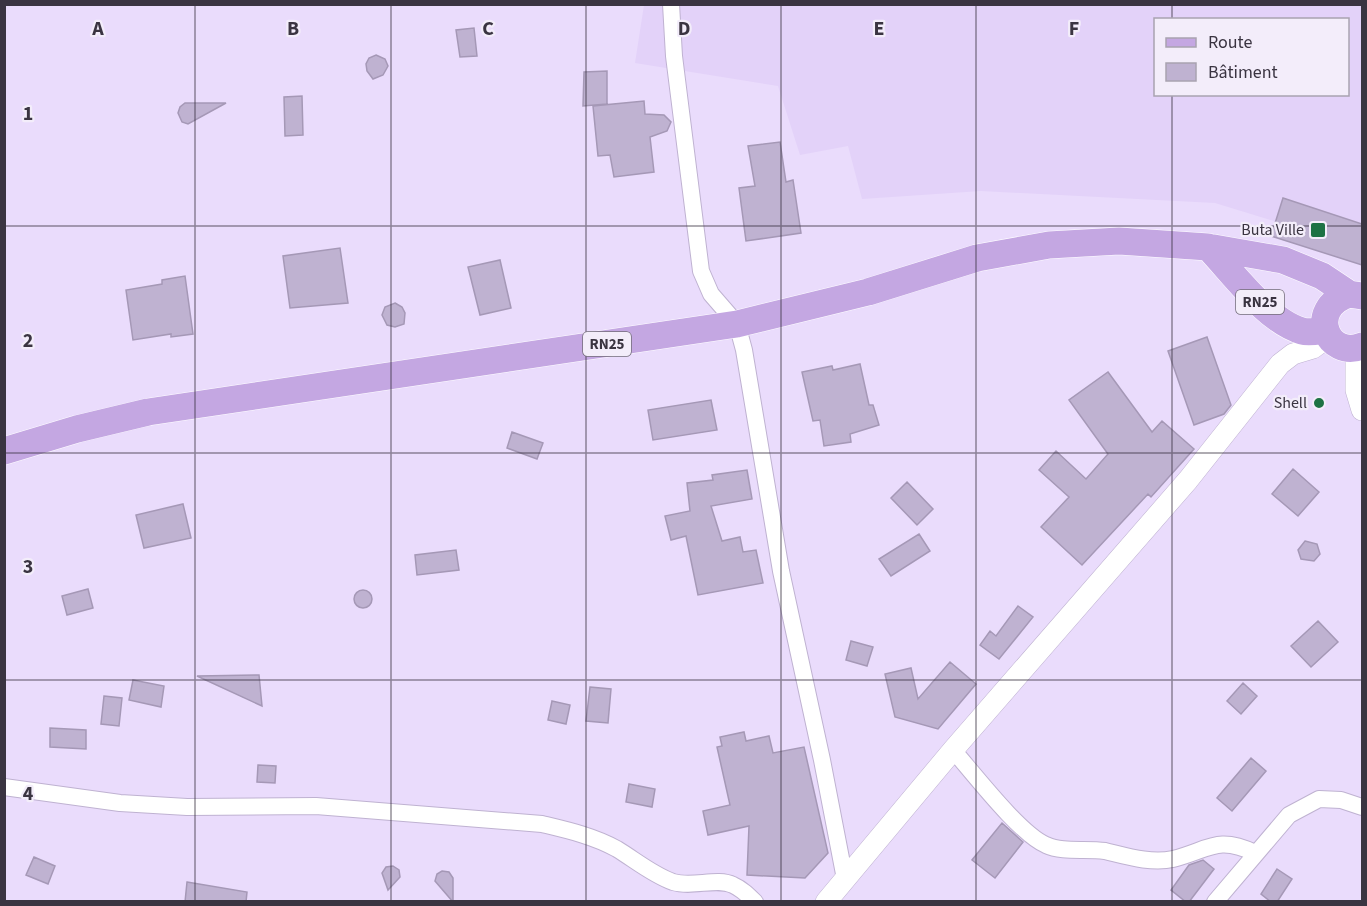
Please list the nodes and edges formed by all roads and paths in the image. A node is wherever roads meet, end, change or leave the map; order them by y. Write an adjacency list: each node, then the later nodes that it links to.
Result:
1 (671, 4): 4 (street)
2 (1208, 247): 3 (main road, RN25); 4 (main road, RN25); 5 (main road, RN25)
3 (1356, 295): 5 (main road)
4 (737, 324): 8 (main road, RN25); 13 (street)
5 (1327, 333): 6 (main road); 9 (street)
6 (1359, 347): 7 (street)
7 (1362, 410)
8 (4, 451)
9 (953, 750): 12 (street); 13 (street)
10 (4, 787): 14 (street)
11 (1362, 807): 12 (street)
12 (1255, 853): 16 (street)
13 (845, 879): 15 (street)
14 (755, 902)
15 (826, 902)
16 (1215, 902)

